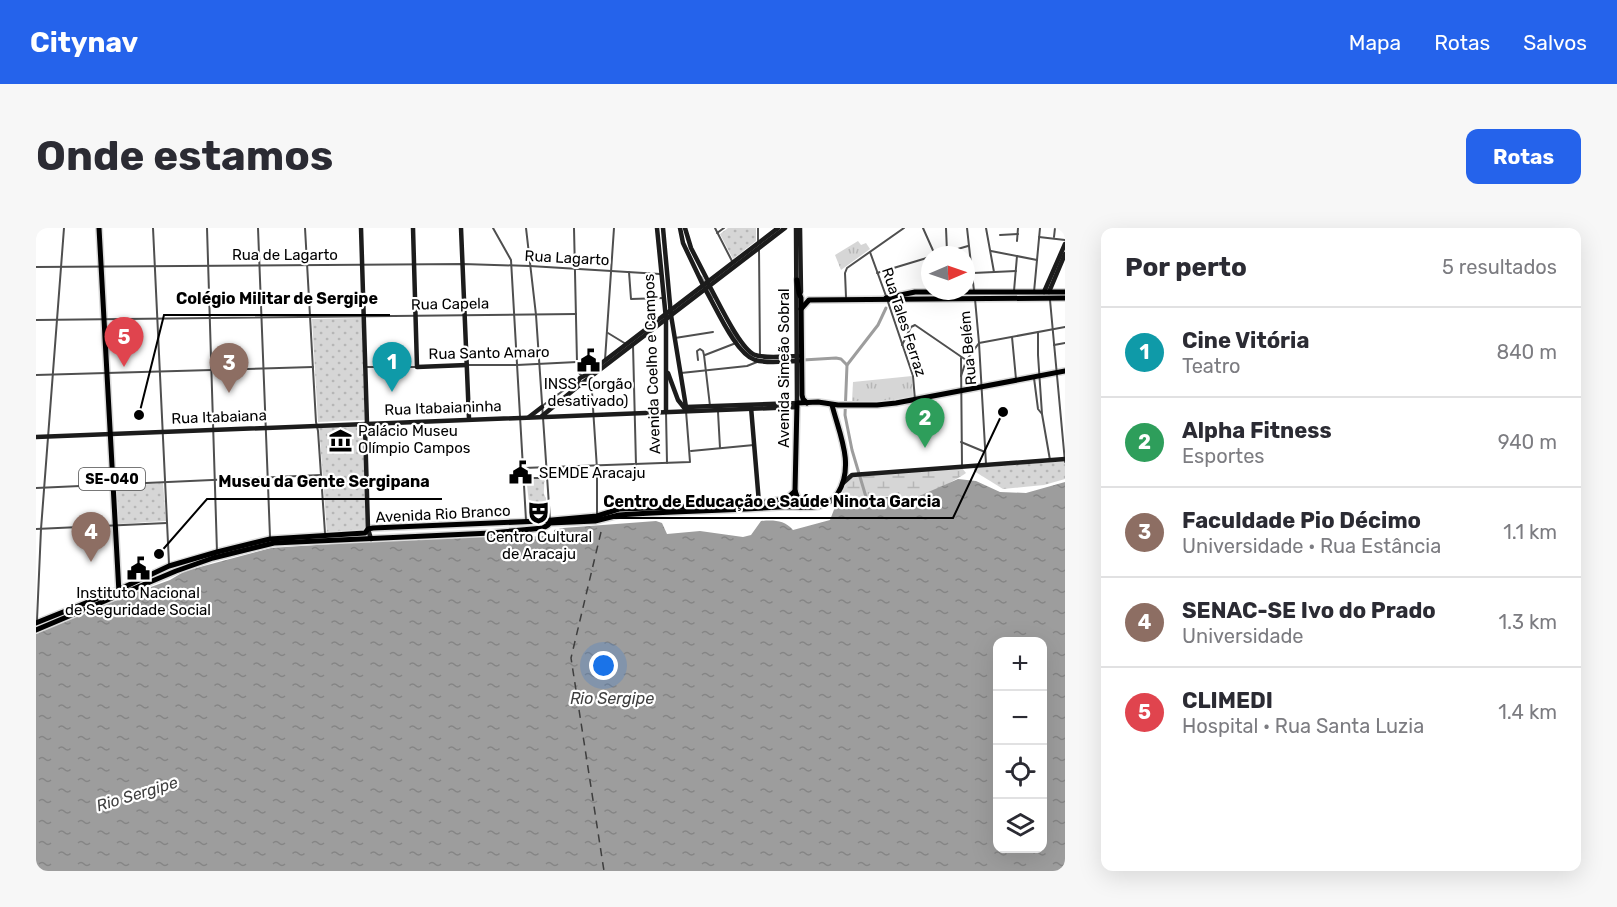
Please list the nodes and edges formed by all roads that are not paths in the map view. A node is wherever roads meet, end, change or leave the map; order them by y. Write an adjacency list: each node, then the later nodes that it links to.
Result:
1 (64, 228): 60 (street)
2 (99, 228): 61 (main road, SE-040)
3 (153, 228): 52 (street)
4 (207, 228): 53 (street)
5 (258, 228): 54 (street)
6 (305, 228): 55 (street)
7 (361, 228): 56 (main road)
8 (413, 228): 51 (main road)
9 (461, 228): 49 (main road)
10 (493, 228): 57 (street)
11 (526, 228): 58 (street)
12 (574, 228): 62 (street)
13 (614, 228): 64 (street)
14 (657, 228): 70 (main road, Avenida Coelho e Campos)
15 (663, 228): 63 (main road, Avenida Coelho e Campos)
16 (680, 228): 72 (main road)
17 (685, 228): 72 (main road)
18 (715, 228): 32 (street)
19 (724, 228): 32 (street)
20 (758, 228): 39 (street)
21 (778, 228): 39 (main road)
22 (785, 228): 39 (main road)
23 (798, 228): 71 (main road, Avenida Simeão Sobral); 82 (main road, Avenida Simeão Sobral)
24 (904, 228): 44 (street)
25 (923, 228): 40 (street)
26 (946, 228): 41 (street)
27 (967, 228): 42 (street, Rua Belém)
28 (986, 228): 43 (street)
29 (1018, 228): 33 (street)
30 (1040, 228): 35 (street)
31 (1055, 228): 36 (street)
32 (717, 233): 50 (street)
33 (1018, 234): 34 (street); 37 (street)
34 (1000, 236)
35 (1039, 237): 36 (street); 48 (street)
36 (1054, 238): 38 (street)
37 (1017, 241)
38 (1065, 242): 77 (main road)
39 (759, 245): 50 (main road); 118 (street)
40 (932, 246)
41 (948, 246)
42 (969, 246)
43 (991, 251): 45 (street); 67 (street)
44 (870, 252): 68 (street, Rua Tales Ferraz); 86 (street)
45 (1017, 256): 48 (street); 65 (street)
46 (1064, 257): 77 (main road)
47 (921, 260): 68 (street)
48 (1037, 260): 75 (street)
49 (464, 264): 51 (street, Rua de Lagarto); 57 (street, Rua Lagarto); 92 (main road)
50 (734, 264): 72 (main road)
51 (414, 265): 56 (street, Rua de Lagarto); 91 (main road)
52 (156, 266): 53 (street, Rua de Lagarto); 61 (street, Rua de Lagarto); 97 (street)
53 (208, 266): 54 (street, Rua de Lagarto); 98 (street)
54 (259, 266): 55 (street, Rua de Lagarto); 99 (street)
55 (307, 266): 56 (street, Rua de Lagarto); 96 (street)
56 (362, 266): 95 (main road)
57 (512, 266): 58 (street, Rua Lagarto); 89 (street)
58 (530, 266): 62 (street, Rua Lagarto); 93 (street)
59 (36, 267): 60 (street)
60 (60, 267): 61 (street); 102 (street)
61 (103, 267): 100 (main road, SE-040)
62 (575, 268): 64 (street, Rua Lagarto); 94 (street)
63 (667, 270): 70 (street); 90 (main road, Avenida Coelho e Campos)
64 (612, 271): 66 (street, Rua Lagarto); 105 (street)
65 (1016, 271): 67 (street); 73 (street)
66 (629, 272): 70 (street, Rua Lagarto); 81 (street)
67 (994, 272): 69 (street)
68 (877, 273): 84 (street, Rua Tales Ferraz)
69 (975, 273)
70 (661, 274): 81 (main road, Avenida Coelho e Campos)
71 (796, 280): 82 (main road); 120 (main road, Avenida Simeão Sobral)
72 (706, 285): 90 (main road); 110 (main road); 118 (main road)
73 (1014, 291): 75 (main road); 79 (main road)
74 (921, 292): 84 (main road)
75 (1034, 292): 77 (main road)
76 (1065, 292): 77 (main road)
77 (1047, 293): 79 (main road); 83 (main road); 104 (street)
78 (975, 295): 79 (main road)
79 (999, 295)
80 (921, 297): 84 (main road)
81 (663, 298): 90 (main road, Avenida Coelho e Campos)
82 (801, 298): 85 (main road, Avenida Simeão Sobral); 88 (main road, Avenida Simeão Sobral)
83 (1065, 298)
84 (885, 299): 86 (main road, Avenida Simeão Sobral); 115 (street, Rua Tales Ferraz)
85 (809, 300): 86 (main road, Avenida Simeão Sobral); 88 (main road)
86 (846, 300)
87 (975, 300): 111 (street, Rua Belém)
88 (801, 309): 120 (main road, Avenida Simeão Sobral)
89 (514, 314): 92 (street, Rua Capela); 93 (street, Rua Capela); 127 (street)
90 (668, 314): 109 (main road, Avenida Coelho e Campos); 113 (main road); 114 (main road); 131 (main road, Avenida Coelho e Campos)
91 (416, 315): 92 (street, Rua Capela); 95 (street, Rua Capela); 130 (main road)
92 (466, 315): 126 (main road)
93 (536, 315): 94 (street, Rua Capela); 125 (street)
94 (576, 315): 124 (street)
95 (364, 316): 96 (street, Rua Capela); 129 (main road)
96 (310, 317): 99 (street, Rua Capela); 128 (street)
97 (157, 318): 98 (street, Rua Capela); 100 (street, Rua Capela); 135 (street)
98 (210, 318): 99 (street, Rua Capela); 133 (street)
99 (261, 318): 132 (street)
100 (103, 319): 102 (street, Rua Capela); 138 (main road, SE-040)
101 (36, 320): 102 (street, Rua Capela)
102 (57, 320): 141 (street)
103 (1065, 327): 104 (street)
104 (1052, 329): 107 (street); 116 (street)
105 (607, 332): 113 (street); 121 (street)
106 (713, 332): 109 (street)
107 (1038, 332): 108 (street); 145 (street)
108 (1012, 337): 111 (street); 146 (street)
109 (675, 338): 136 (main road, Avenida Coelho e Campos)
110 (736, 343): 117 (street); 118 (main road)
111 (979, 343): 123 (street); 148 (street, Rua Belém)
112 (1065, 343): 116 (street)
113 (626, 344): 121 (main road)
114 (633, 345): 144 (main road); 160 (street)
115 (902, 345): 119 (street); 150 (street, Rua Tales Ferraz)
116 (1054, 345): 139 (street)
117 (704, 355): 122 (street); 134 (street)
118 (759, 358): 120 (main road); 134 (street)
119 (961, 358): 123 (street); 143 (street)
120 (800, 359): 151 (main road, Avenida Simeão Sobral); 152 (main road, Avenida Simeão Sobral)
121 (605, 360): 142 (main road)
122 (698, 360)
123 (966, 361): 143 (street)
124 (577, 362): 125 (street, Rua Santo Amaro); 142 (street)
125 (539, 364): 127 (street, Rua Santo Amaro); 154 (street)
126 (467, 365): 127 (street, Rua Santo Amaro); 130 (main road, Rua Santo Amaro); 166 (main road)
127 (517, 365): 164 (street)
128 (313, 367): 132 (street); 168 (street)
129 (365, 367): 130 (street, Rua Santo Amaro); 167 (main road)
130 (417, 367)
131 (666, 368): 157 (main road); 159 (main road, Avenida Coelho e Campos)
132 (263, 369): 133 (street); 169 (street)
133 (212, 370): 135 (street); 170 (street)
134 (706, 370): 136 (street); 155 (street)
135 (159, 371): 138 (street); 171 (street)
136 (681, 372): 157 (main road, Avenida Coelho e Campos)
137 (1065, 372): 139 (main road)
138 (106, 373): 141 (street); 172 (main road, SE-040)
139 (1057, 373): 145 (main road); 181 (street)
140 (36, 375): 141 (street)
141 (53, 375): 173 (street)
142 (581, 375): 147 (main road)
143 (961, 376): 149 (street)
144 (591, 377): 147 (main road); 162 (street)
145 (1037, 377): 146 (main road); 161 (street); 161 (street)
146 (1017, 381): 148 (main road)
147 (578, 386): 154 (street); 163 (main road)
148 (981, 387): 149 (main road); 179 (street, Rua Belém)
149 (961, 391): 150 (main road); 175 (street)
150 (915, 400): 153 (main road)
151 (807, 403): 152 (main road); 153 (main road)
152 (797, 405): 153 (main road); 156 (main road); 199 (main road, Avenida Simeão Sobral)
153 (835, 405): 195 (main road)
154 (542, 406): 163 (street); 165 (main road)
155 (710, 406): 156 (main road); 157 (main road)
156 (751, 406): 158 (main road); 176 (main road)
157 (686, 408): 158 (main road); 159 (main road, Rua Itabaianinha); 178 (street)
158 (718, 409): 177 (street)
159 (666, 412): 160 (main road, Rua Itabaianinha); 182 (street, Avenida Coelho e Campos)
160 (635, 414): 162 (main road, Rua Itabaianinha); 183 (street)
161 (1042, 414): 180 (street)
162 (594, 415): 163 (main road, Rua Itabaianinha); 184 (street)
163 (542, 416): 165 (main road, Rua Itabaianinha); 187 (street)
164 (521, 417): 165 (main road, Rua Itabaianinha); 166 (main road, Rua Itabaianinha); 186 (street)
165 (529, 417)
166 (469, 419): 167 (main road, Rua Itabaianinha)
167 (367, 423): 168 (main road, Rua Itabaiana); 209 (main road)
168 (317, 425): 169 (main road, Rua Itabaiana); 189 (street)
169 (266, 427): 170 (main road, Rua Itabaiana); 190 (street)
170 (213, 429): 171 (main road, Rua Itabaiana); 193 (street)
171 (162, 431): 172 (main road, Rua Itabaiana); 194 (street)
172 (109, 433): 173 (main road, Rua Itabaiana); 196 (main road, SE-040)
173 (49, 436): 174 (main road, Rua Itabaiana); 198 (street)
174 (36, 437)
175 (961, 442): 179 (street); 188 (street)
176 (754, 445): 177 (street); 200 (main road)
177 (720, 449): 178 (street)
178 (691, 451): 182 (street)
179 (985, 452): 185 (street, Rua Belém)
180 (1051, 460): 181 (main road); 185 (main road)
181 (1065, 460)
182 (667, 464): 183 (street)
183 (636, 465): 184 (street)
184 (596, 466): 187 (street); 202 (street)
185 (986, 466): 188 (main road)
186 (523, 468): 187 (street); 191 (street)
187 (546, 468): 192 (street)
188 (962, 468): 195 (main road)
189 (321, 475): 190 (street); 210 (street)
190 (267, 478): 193 (street); 211 (street)
191 (524, 478): 192 (street); 204 (street)
192 (547, 478): 203 (street)
193 (214, 480): 194 (street); 213 (street)
194 (164, 482): 196 (street); 205 (street)
195 (842, 484): 201 (main road)
196 (112, 485): 198 (street); 206 (main road, SE-040)
197 (36, 488): 198 (street)
198 (45, 488): 208 (street)
199 (795, 491): 200 (main road); 201 (main road, Avenida Simeão Sobral)
200 (759, 503): 202 (main road)
201 (801, 507): 203 (main road)
202 (597, 516): 203 (main road)
203 (550, 521): 204 (main road, Avenida Rio Branco); 212 (main road, Avenida Rio Branco)
204 (526, 522): 209 (main road, Avenida Rio Branco)
205 (167, 523): 206 (street); 214 (street)
206 (114, 525): 208 (street); 216 (main road, SE-040)
207 (36, 529): 208 (street)
208 (41, 529): 215 (street)
209 (368, 529): 210 (main road, Avenida Rio Branco); 212 (main road)
210 (325, 536): 211 (main road, Avenida Rio Branco)
211 (270, 539): 213 (main road, Avenida Rio Branco)
212 (371, 539): 216 (main road, Avenida Rio Branco)
213 (217, 552): 214 (main road, Avenida Rio Branco)
214 (169, 566): 216 (main road, Avenida Rio Branco)
215 (37, 580): 217 (street)
216 (118, 593): 217 (main road); 218 (main road)
217 (37, 619)
218 (36, 630)

